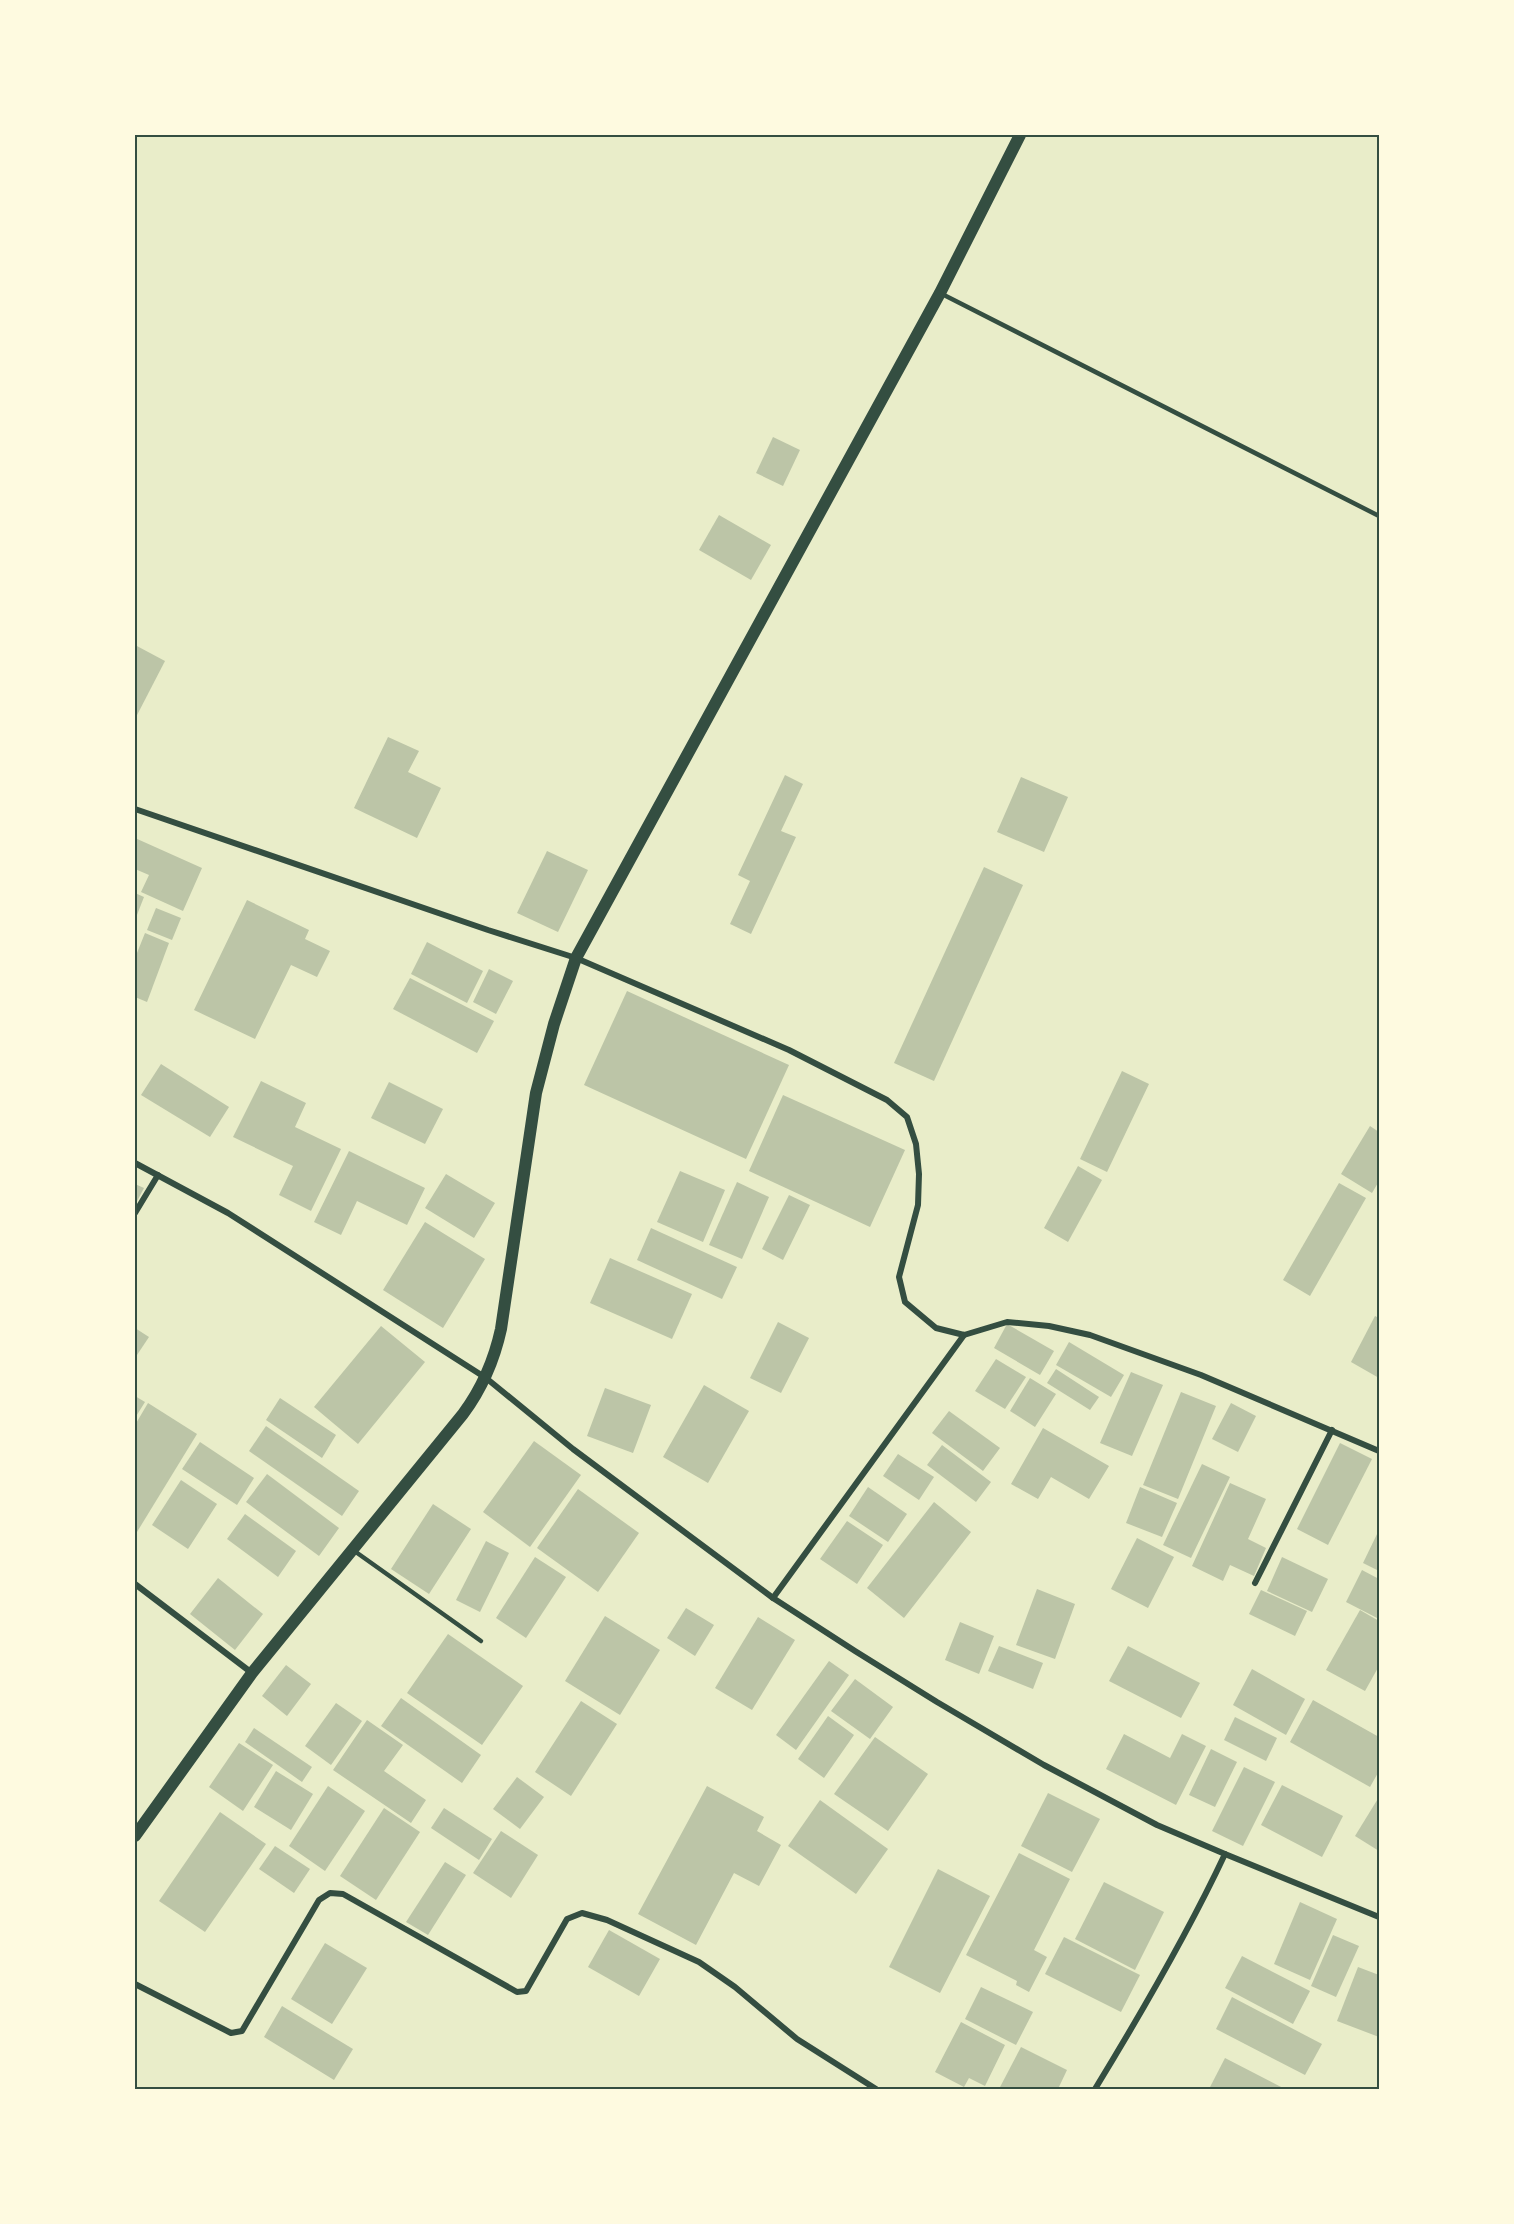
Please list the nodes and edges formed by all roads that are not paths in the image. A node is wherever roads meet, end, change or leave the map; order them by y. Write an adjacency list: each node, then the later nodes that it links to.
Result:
1 (1020, 135): 2 (main road)
2 (940, 294): 3 (lane); 5 (main road)
3 (1379, 516)
4 (135, 809): 5 (street)
5 (576, 958): 9 (street); 10 (main road)
6 (135, 1163): 7 (street)
7 (158, 1175): 8 (street); 10 (street)
8 (135, 1213)
9 (964, 1335): 11 (street); 16 (street)
10 (486, 1378): 13 (main road); 16 (street)
11 (1332, 1430): 12 (street); 14 (street)
12 (1379, 1451)
13 (353, 1550): 17 (lane); 18 (main road)
14 (1255, 1583)
15 (135, 1584): 18 (street)
16 (773, 1598): 20 (street)
17 (481, 1641)
18 (252, 1673): 19 (main road)
19 (135, 1836)
20 (1225, 1854): 21 (street); 24 (street)
21 (1379, 1917)
22 (135, 1984): 23 (street)
23 (876, 2089)
24 (1095, 2089)

